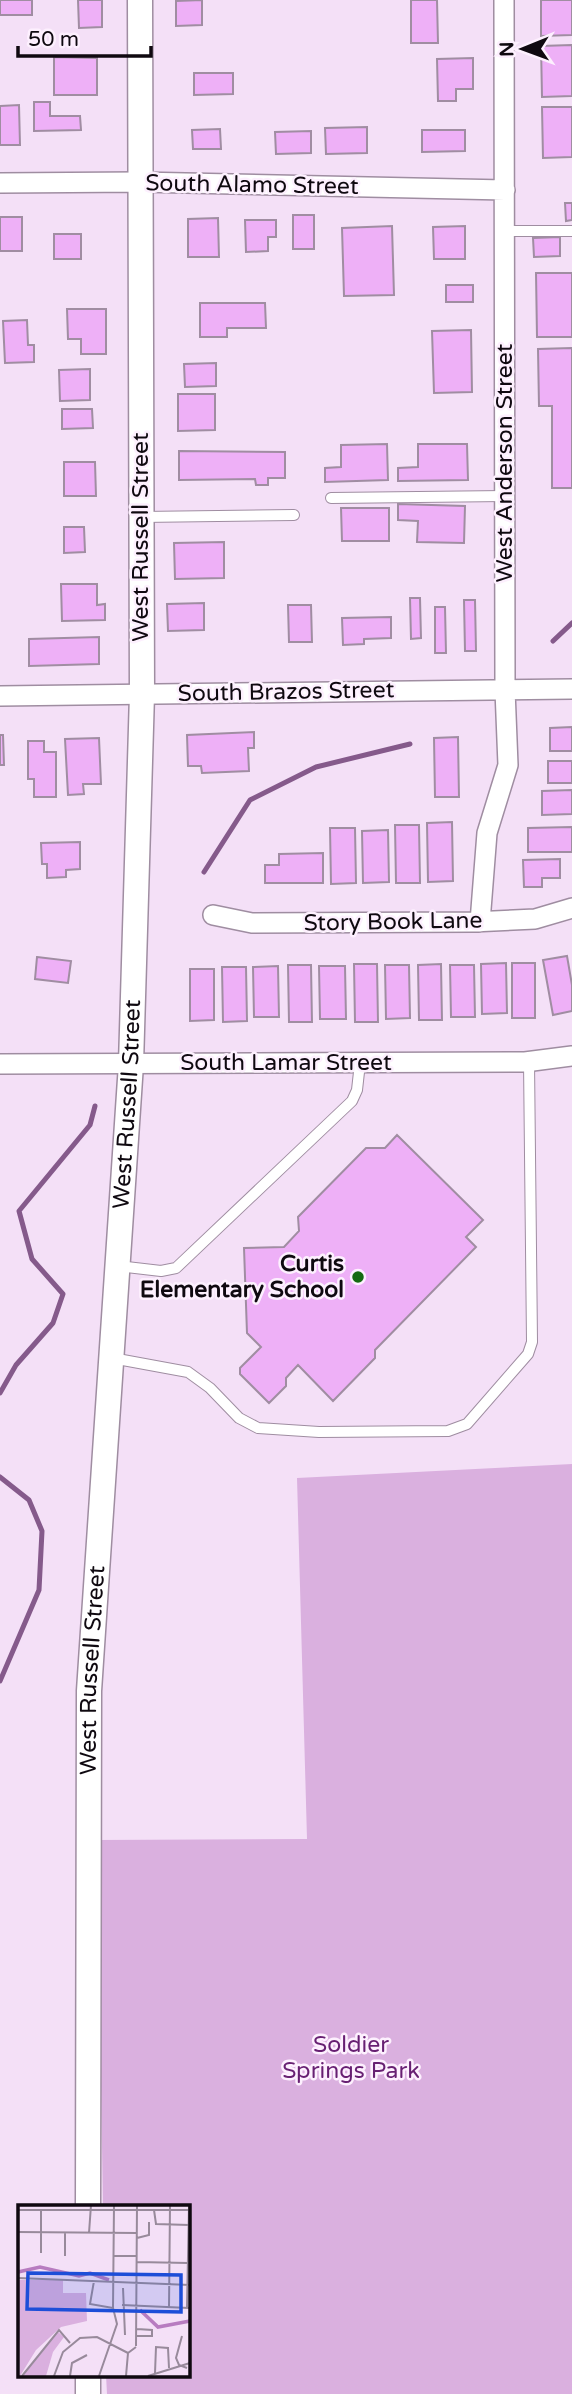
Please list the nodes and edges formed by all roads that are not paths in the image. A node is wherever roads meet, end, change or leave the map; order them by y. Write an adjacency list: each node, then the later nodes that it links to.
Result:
1 (140, 0): 3 (street, West Russell Street)
2 (504, 0): 5 (street, West Anderson Street)
3 (139, 182): 4 (street, South Alamo Street); 5 (street, South Alamo Street); 11 (street, West Russell Street)
4 (0, 183)
5 (505, 190): 6 (street, West Anderson Street)
6 (505, 231): 7 (lane); 8 (street, West Anderson Street)
7 (572, 231)
8 (505, 496): 9 (lane); 12 (street, West Anderson Street)
9 (331, 498)
10 (294, 515): 11 (lane)
11 (141, 517): 14 (street, West Russell Street)
12 (505, 690): 13 (street, South Brazos Street); 14 (street, South Brazos Street); 18 (street, West Anderson Street)
13 (572, 690)
14 (142, 694): 15 (street, South Brazos Street); 23 (street, West Russell Street)
15 (0, 695)
16 (572, 908): 18 (street, Story Book Lane)
17 (213, 915): 18 (street, Story Book Lane)
18 (480, 922)
19 (572, 1056): 20 (street, South Lamar Street)
20 (528, 1061): 21 (street, South Lamar Street); 25 (lane)
21 (360, 1063): 23 (street, South Lamar Street); 24 (lane)
22 (0, 1064): 23 (street, South Lamar Street)
23 (131, 1064): 24 (street, West Russell Street)
24 (117, 1266): 25 (street, West Russell Street)
25 (111, 1358): 26 (street, West Russell Street)
26 (88, 2205)
27 (88, 2376): 28 (street)
28 (88, 2394)

